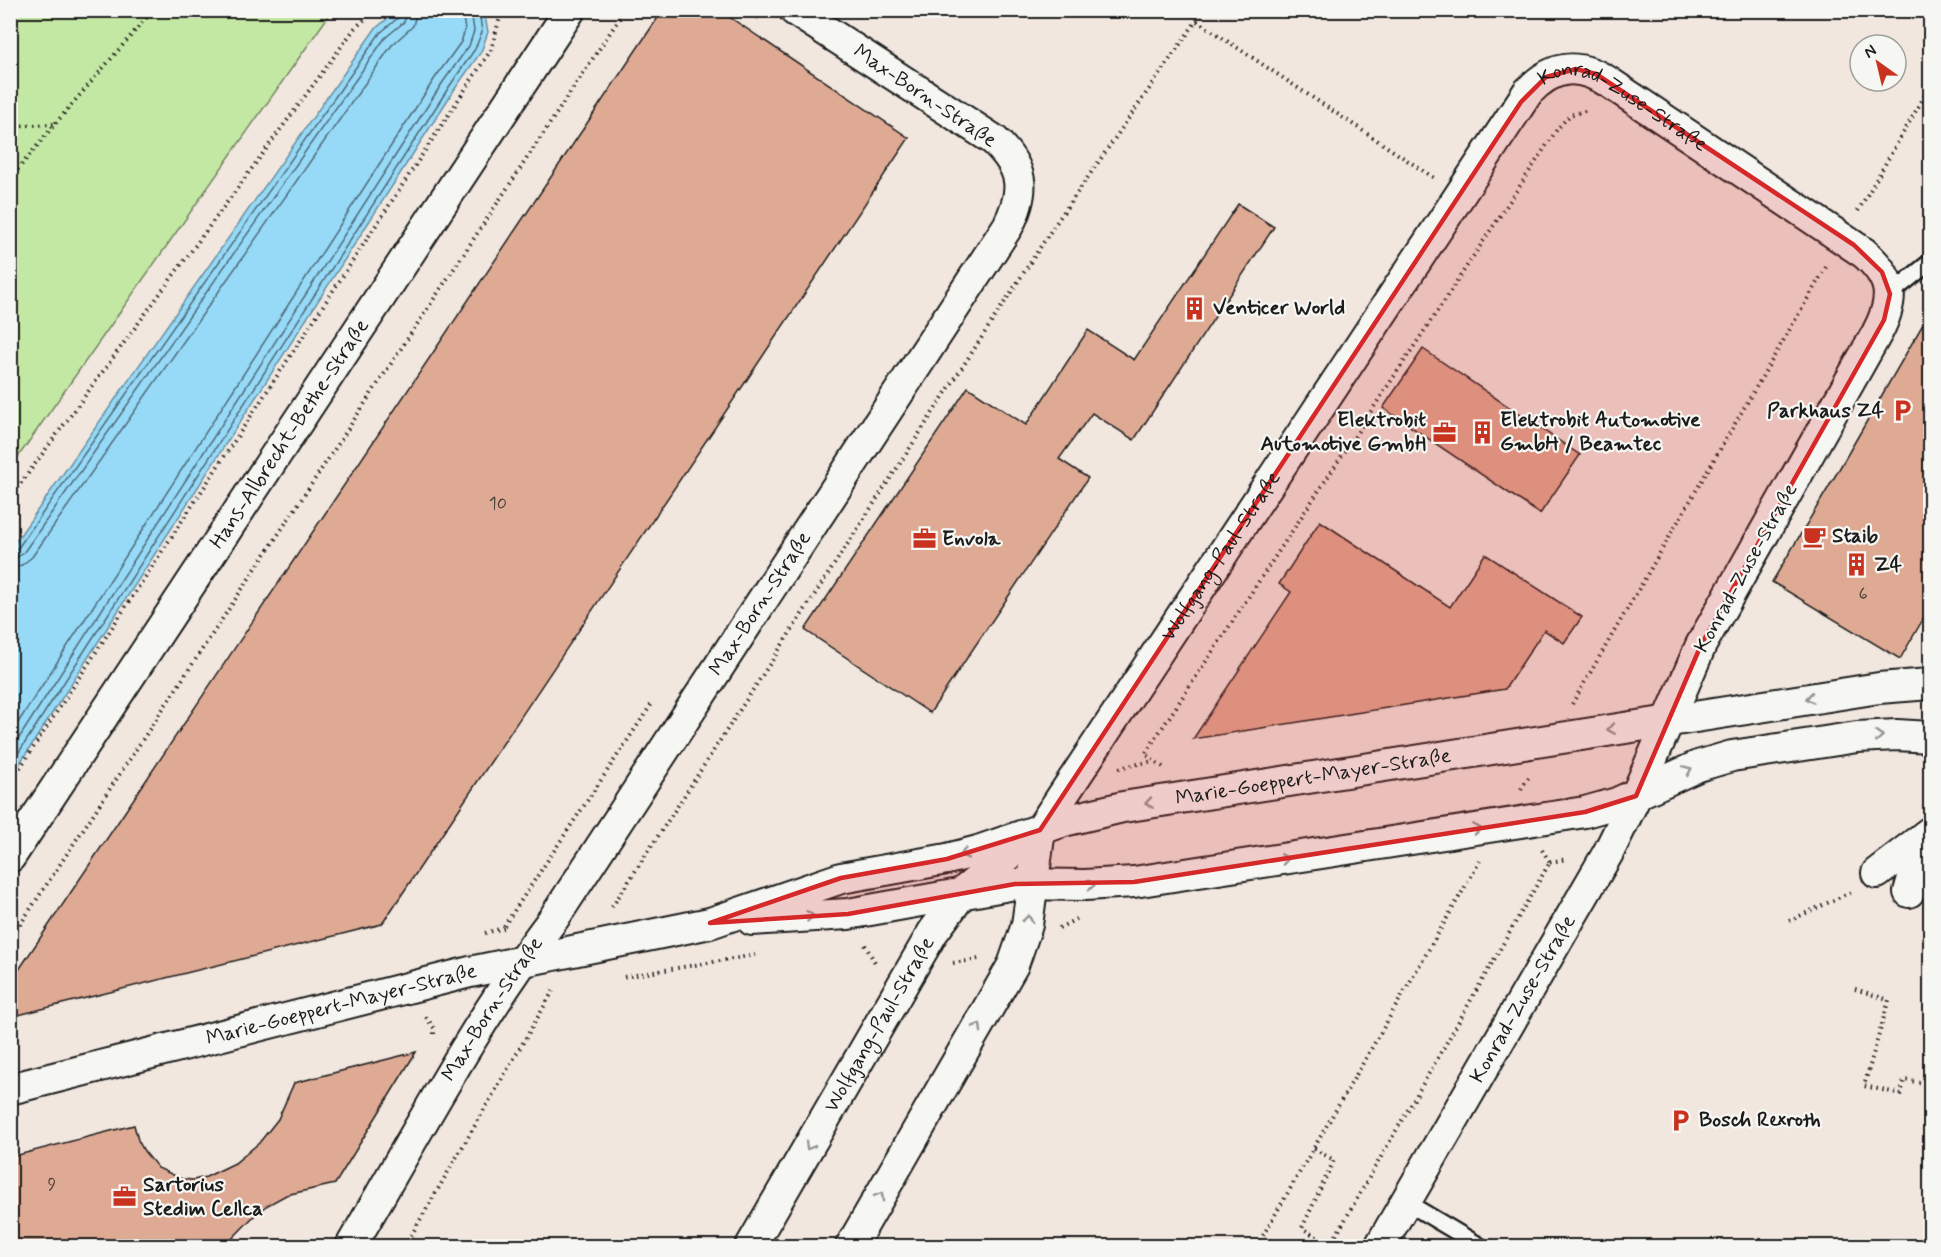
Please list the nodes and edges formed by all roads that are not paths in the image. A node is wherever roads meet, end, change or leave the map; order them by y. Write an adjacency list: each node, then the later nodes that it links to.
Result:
1 (570, 10): 12 (street, Hans-Albrecht-Bethe-Straße)
2 (804, 17): 18 (street, Max-Born-Straße)
3 (1521, 102): 5 (street, Konrad-Zuse-Straße); 10 (street, Wolfgang-Paul-Straße)
4 (1930, 262): 5 (lane)
5 (1890, 294): 7 (street, Konrad-Zuse-Straße)
6 (1930, 684): 7 (street, Marie-Goeppert-Mayer-Straße, one-way to 7)
7 (1669, 721): 9 (street, Konrad-Zuse-Straße); 10 (street, Marie-Goeppert-Mayer-Straße, one-way to 10)
8 (1930, 737): 9 (street, Marie-Goeppert-Mayer-Straße, one-way to 8)
9 (1636, 796): 14 (street, Marie-Goeppert-Mayer-Straße, one-way to 9); 20 (street, Konrad-Zuse-Straße)
10 (1040, 830): 14 (street, Wolfgang-Paul-Straße); 15 (street, Wolfgang-Paul-Straße); 17 (street, Marie-Goeppert-Mayer-Straße, one-way to 17)
11 (1928, 834): 13 (street); 16 (street)
12 (10, 857)
13 (1867, 881)
14 (1033, 884): 15 (street, Marie-Goeppert-Mayer-Straße); 23 (street, Wolfgang-Paul-Straße, one-way to 14)
15 (963, 892): 17 (street, Marie-Goeppert-Mayer-Straße, one-way to 15); 22 (street, Wolfgang-Paul-Straße, one-way to 22)
16 (1909, 892)
17 (710, 923): 18 (street, Marie-Goeppert-Mayer-Straße)
18 (522, 960): 19 (street, Marie-Goeppert-Mayer-Straße); 21 (street, Max-Born-Straße)
19 (10, 1089)
20 (1406, 1202): 24 (street, Konrad-Zuse-Straße); 25 (lane)
21 (351, 1246)
22 (751, 1246)
23 (851, 1246)
24 (1380, 1246)
25 (1480, 1246)

